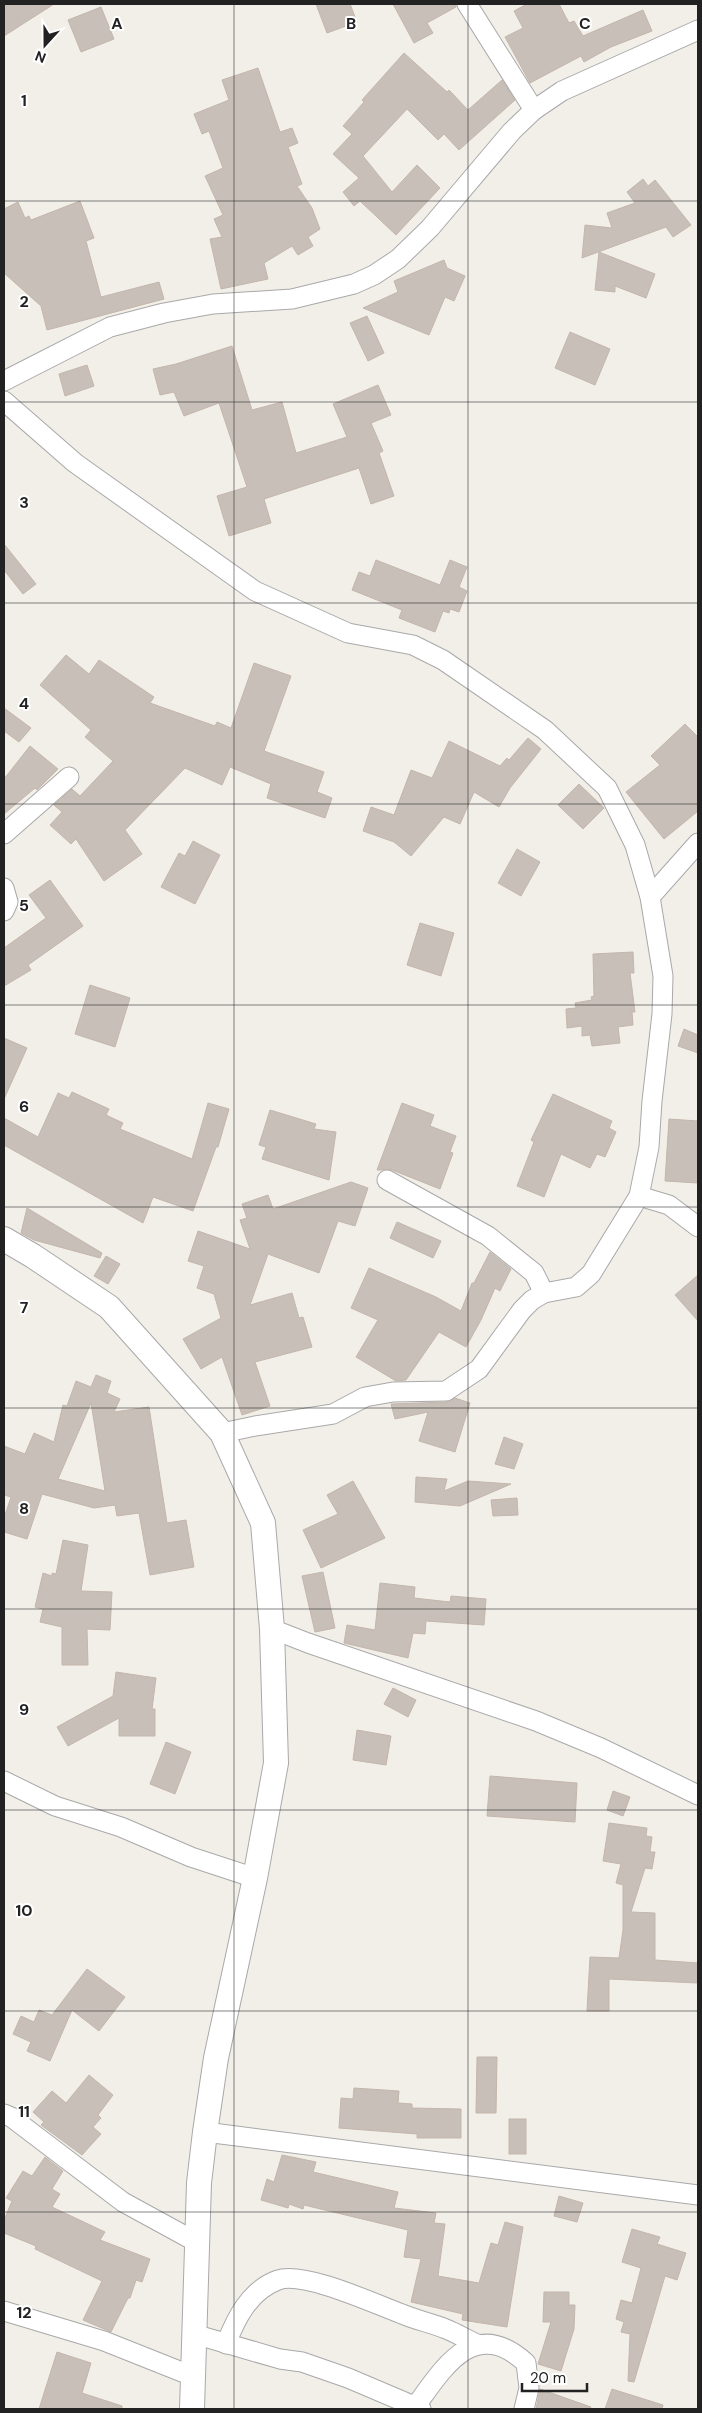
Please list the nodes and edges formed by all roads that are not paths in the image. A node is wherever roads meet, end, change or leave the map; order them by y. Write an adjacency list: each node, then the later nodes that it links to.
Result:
1 (467, 4): 3 (street)
2 (698, 30): 3 (street)
3 (534, 110): 4 (street)
4 (4, 381)
5 (4, 401): 10 (street)
6 (70, 777): 7 (street)
7 (4, 834)
8 (698, 843): 10 (street)
9 (4, 888): 11 (street)
10 (650, 897): 13 (street)
11 (4, 911)
12 (387, 1180): 16 (street)
13 (639, 1196): 14 (street); 16 (street)
14 (698, 1227)
15 (4, 1239): 17 (street)
16 (544, 1293): 17 (street)
17 (222, 1434): 18 (street)
18 (272, 1628): 20 (street); 21 (street)
19 (4, 1781): 21 (street)
20 (698, 1795)
21 (255, 1878): 23 (street)
22 (4, 2114): 25 (street)
23 (205, 2132): 24 (street); 25 (street)
24 (698, 2195)
25 (198, 2243): 27 (street)
26 (4, 2311): 30 (street)
27 (194, 2334): 28 (street); 30 (street)
28 (226, 2344): 29 (street); 31 (street)
29 (477, 2344): 31 (street); 33 (street)
30 (192, 2376): 32 (street)
31 (418, 2408)
32 (192, 2409)
33 (524, 2409)

